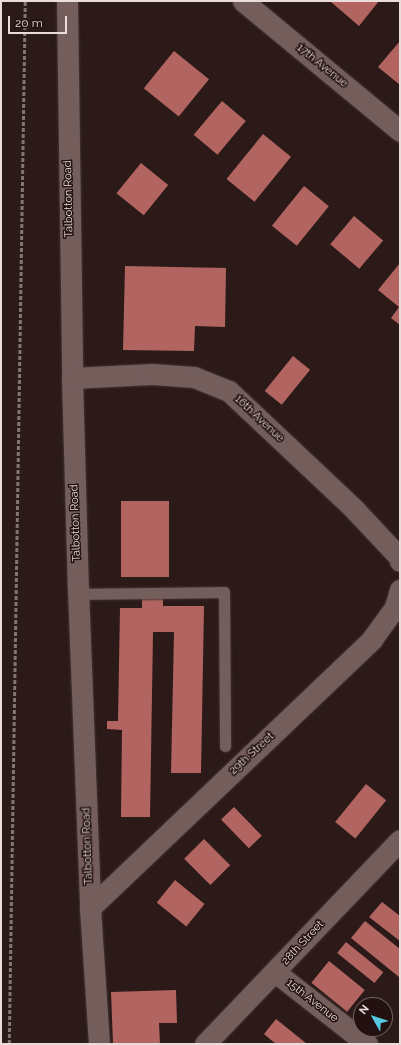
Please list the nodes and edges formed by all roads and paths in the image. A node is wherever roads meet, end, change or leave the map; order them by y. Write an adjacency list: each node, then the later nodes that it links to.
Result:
1 (25, 1): 13 (path)
2 (67, 1): 5 (street, Talbotton Road)
3 (242, 1): 4 (street, 17th Avenue)
4 (400, 131)
5 (72, 378): 6 (street, 16th Avenue); 8 (street, Talbotton Road)
6 (400, 561)
7 (400, 590): 11 (street, 29th Street)
8 (78, 594): 9 (lane); 11 (street, Talbotton Road)
9 (225, 746)
10 (400, 840): 12 (street, 28th Street)
11 (90, 908): 14 (street, Talbotton Road)
12 (275, 972): 15 (street, 28th Street); 16 (street, 15th Avenue)
13 (9, 1044)
14 (99, 1044)
15 (205, 1044)
16 (367, 1044)

